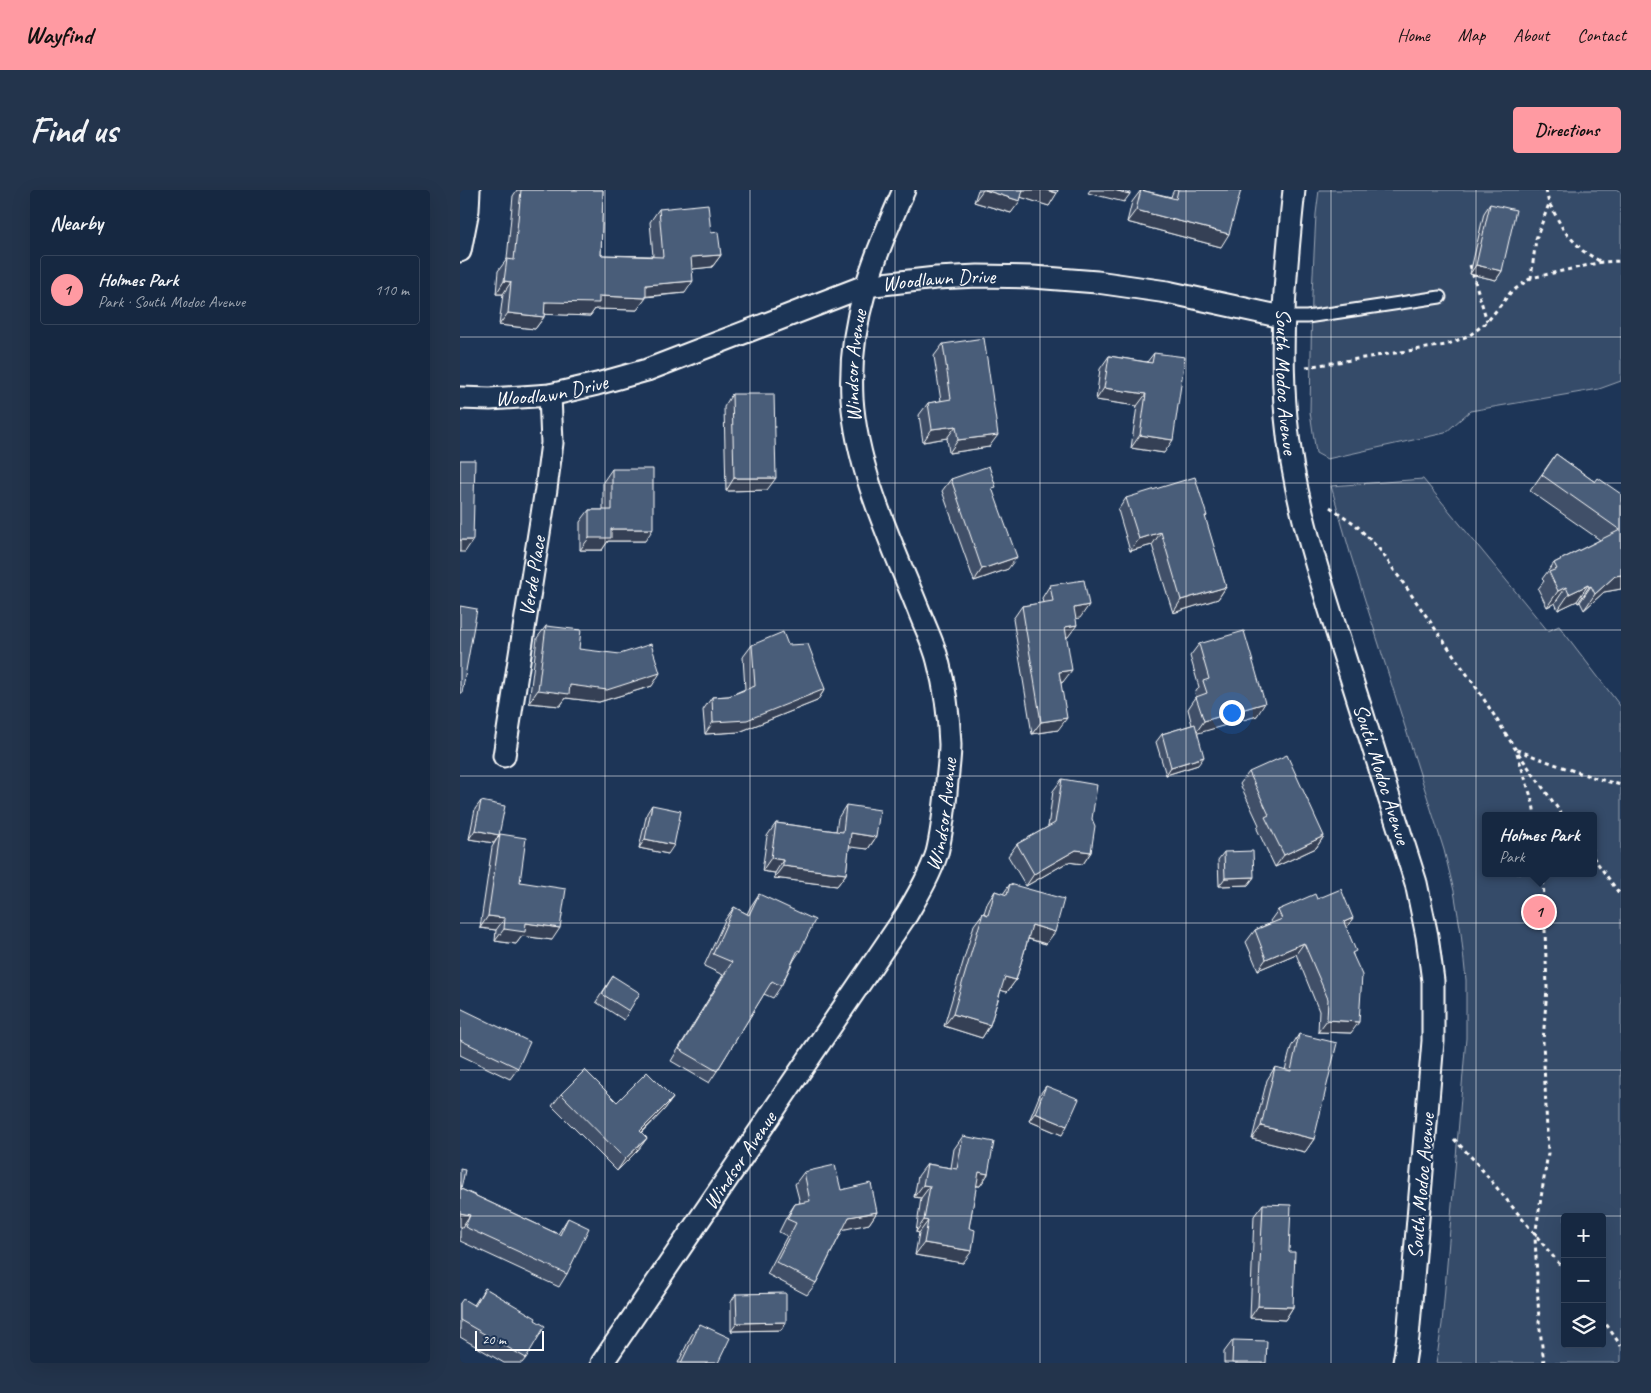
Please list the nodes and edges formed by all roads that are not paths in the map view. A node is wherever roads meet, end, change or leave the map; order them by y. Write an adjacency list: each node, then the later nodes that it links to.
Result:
1 (470, 190): 4 (street)
2 (904, 190): 5 (street, Windsor Avenue)
3 (1294, 190): 7 (street, South Modoc Avenue)
4 (460, 252)
5 (865, 286): 7 (street, Woodlawn Drive); 8 (street, Woodlawn Drive); 11 (street, Windsor Avenue)
6 (1440, 297): 7 (lane)
7 (1283, 317): 12 (street, South Modoc Avenue)
8 (550, 395): 9 (street, Woodlawn Drive); 10 (street, Verde Place)
9 (460, 398)
10 (504, 756)
11 (602, 1363)
12 (1404, 1363)

